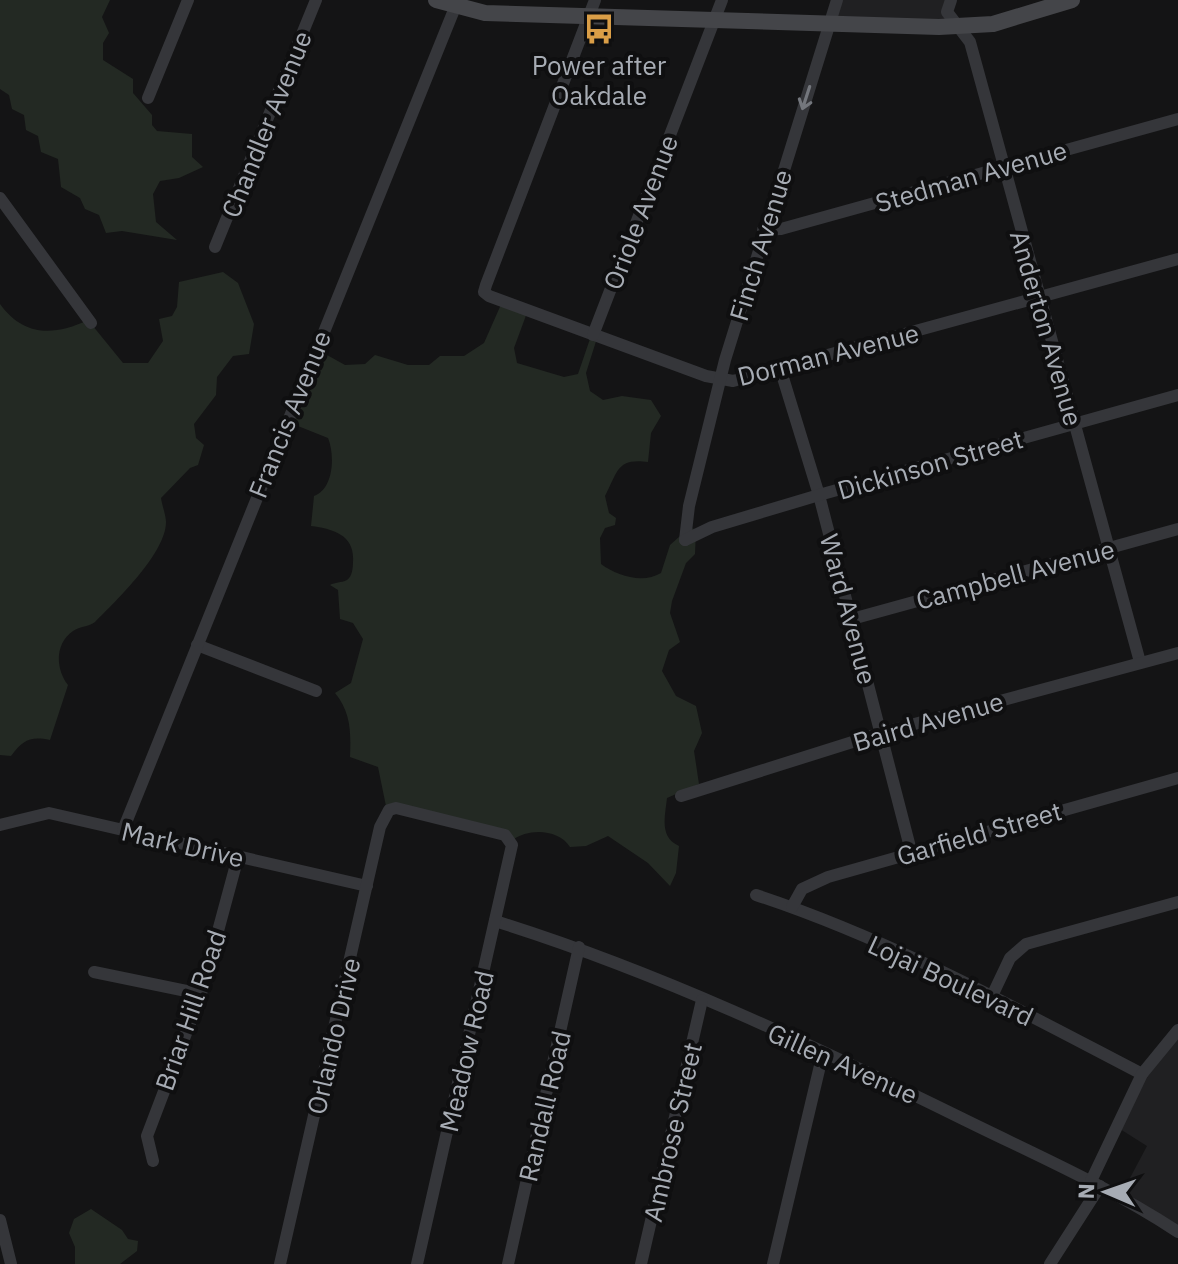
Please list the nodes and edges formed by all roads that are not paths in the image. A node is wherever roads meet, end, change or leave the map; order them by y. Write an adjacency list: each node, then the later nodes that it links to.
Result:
1 (188, 0): 14 (street)
2 (316, 0): 19 (street, Chandler Avenue)
3 (436, 0): 9 (main road)
4 (595, 0): 10 (street)
5 (722, 0): 11 (street, Oriole Avenue)
6 (837, 0): 12 (street, Finch Avenue)
7 (951, 0): 13 (street, Anderton Avenue)
8 (1072, 0): 13 (main road)
9 (456, 4): 10 (main road); 33 (street, Francis Avenue)
10 (588, 18): 11 (main road); 23 (street, Dorman Avenue)
11 (713, 21): 12 (main road); 23 (street, Oriole Avenue)
12 (828, 23): 13 (main road); 18 (street, Finch Avenue, one-way to 18)
13 (958, 27): 16 (street, Anderton Avenue)
14 (148, 98)
15 (1178, 119): 16 (street, Stedman Avenue)
16 (1001, 168): 18 (street, Stedman Avenue); 21 (street, Anderton Avenue)
17 (0, 198): 22 (street)
18 (763, 230): 25 (street, Finch Avenue)
19 (215, 247)
20 (1178, 259): 21 (street, Dorman Avenue)
21 (1038, 298): 24 (street, Dorman Avenue); 27 (street, Anderton Avenue)
22 (91, 323)
23 (593, 335): 25 (street, Dorman Avenue)
24 (780, 368): 25 (street, Dorman Avenue); 28 (street, Ward Avenue)
25 (720, 380): 30 (street, Finch Avenue)
26 (1178, 395): 27 (street, Dickinson Street)
27 (1075, 424): 28 (street, Dickinson Street); 31 (street, Anderton Avenue)
28 (819, 495): 30 (street, Dickinson Street); 32 (street, Ward Avenue)
29 (1178, 529): 31 (street, Campbell Avenue)
30 (685, 540)
31 (1109, 548): 32 (street, Campbell Avenue); 35 (street, Anderton Avenue)
32 (852, 619): 37 (street, Ward Avenue)
33 (197, 645): 36 (street); 42 (street, Francis Avenue)
34 (1178, 653): 35 (street, Baird Avenue)
35 (1140, 662): 37 (street, Baird Avenue)
36 (316, 691)
37 (881, 733): 39 (street, Baird Avenue); 43 (street, Ward Avenue)
38 (1178, 778): 43 (street, Garfield Street)
39 (681, 796)
40 (389, 810): 45 (street, Orlando Drive); 49 (street, Meadow Road)
41 (0, 825): 42 (street, Mark Drive)
42 (123, 830): 44 (street, Mark Drive)
43 (911, 851): 48 (street, Garfield Street)
44 (238, 857): 45 (street, Mark Drive); 52 (street, Briar Hill Road)
45 (367, 886): 63 (street, Orlando Drive)
46 (756, 895): 48 (street, Lojai Boulevard)
47 (1178, 902): 53 (street)
48 (792, 907): 53 (street, Lojai Boulevard)
49 (495, 921): 50 (street, Gillen Avenue); 64 (street, Meadow Road)
50 (579, 947): 54 (street, Gillen Avenue); 65 (street, Randall Road)
51 (94, 972): 52 (street)
52 (201, 994): 58 (street, Briar Hill Road)
53 (992, 996): 57 (street, Lojai Boulevard)
54 (702, 1000): 56 (street, Gillen Avenue); 66 (street, Ambrose Street)
55 (1178, 1030): 57 (street)
56 (823, 1053): 59 (street, Gillen Avenue); 67 (street)
57 (1142, 1074): 59 (street)
58 (153, 1161)
59 (1096, 1184): 61 (street, Gillen Avenue); 68 (street)
60 (0, 1220): 62 (street)
61 (1178, 1232)
62 (11, 1264)
63 (280, 1264)
64 (417, 1264)
65 (508, 1264)
66 (641, 1264)
67 (773, 1264)
68 (1050, 1264)

